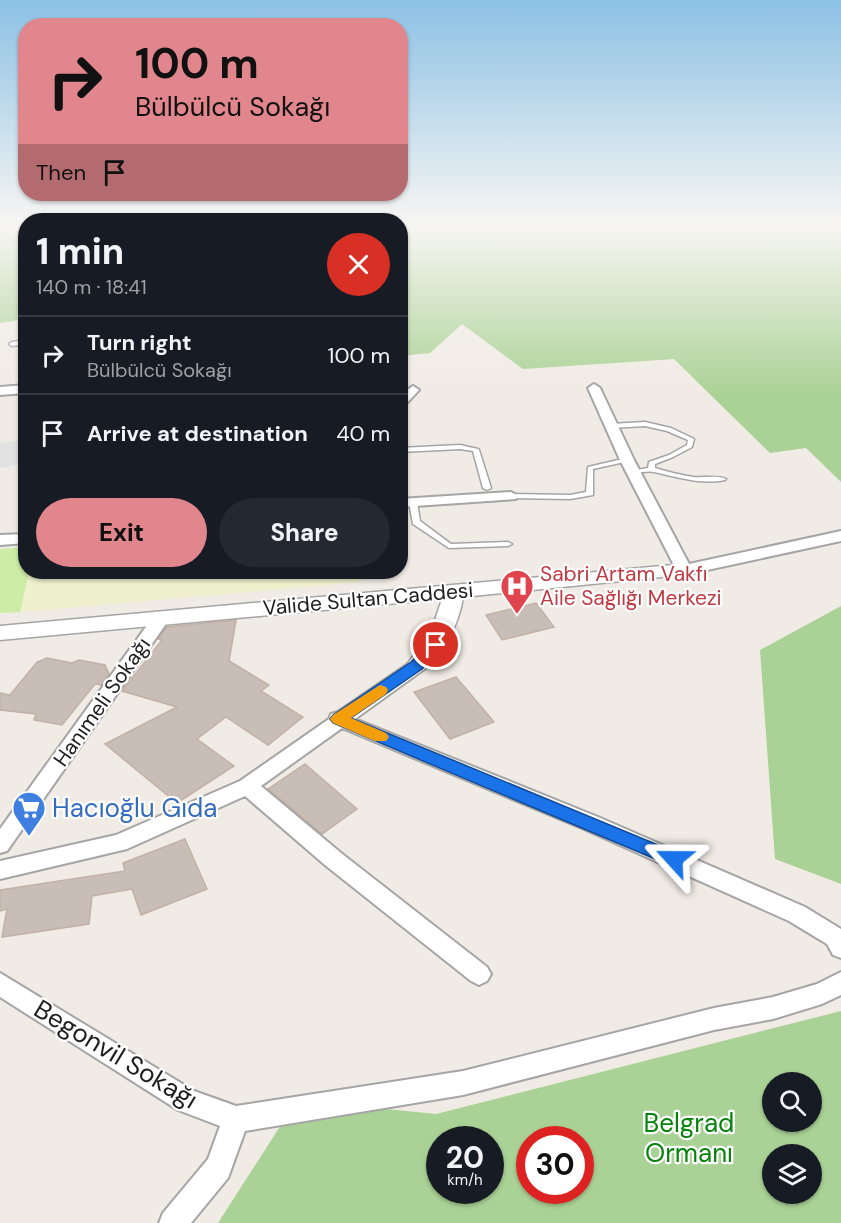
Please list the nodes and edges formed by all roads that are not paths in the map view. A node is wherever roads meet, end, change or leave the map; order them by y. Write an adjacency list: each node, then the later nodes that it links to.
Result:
1 (18, 343): 2 (lane)
2 (12, 344)
3 (594, 388): 8 (street)
4 (18, 389): 6 (street)
5 (413, 390): 7 (street)
6 (0, 391)
7 (408, 395)
8 (611, 426): 10 (street); 11 (lane)
9 (408, 450): 13 (lane)
10 (630, 466): 11 (lane); 14 (lane); 21 (street)
11 (652, 470): 12 (lane)
12 (723, 478)
13 (487, 488)
14 (511, 496): 15 (street)
15 (408, 503)
16 (408, 505): 20 (lane)
17 (841, 536): 21 (street, Valide Sultan Caddesi)
18 (18, 539): 19 (street)
19 (0, 540)
20 (508, 544)
21 (684, 570): 22 (street, Valide Sultan Caddesi)
22 (453, 592): 23 (street, Valide Sultan Caddesi); 25 (street)
23 (162, 617): 24 (street, Valide Sultan Caddesi); 28 (street, Hanımeli Sokağı)
24 (0, 633)
25 (417, 666): 26 (street)
26 (338, 719): 27 (street); 30 (street)
27 (247, 786): 29 (street); 31 (street)
28 (0, 845)
29 (0, 870)
30 (841, 948)
31 (479, 974)
32 (841, 983): 34 (street)
33 (0, 984): 34 (street, Begonvil Sokağı)
34 (236, 1119): 35 (street)
35 (173, 1223)

